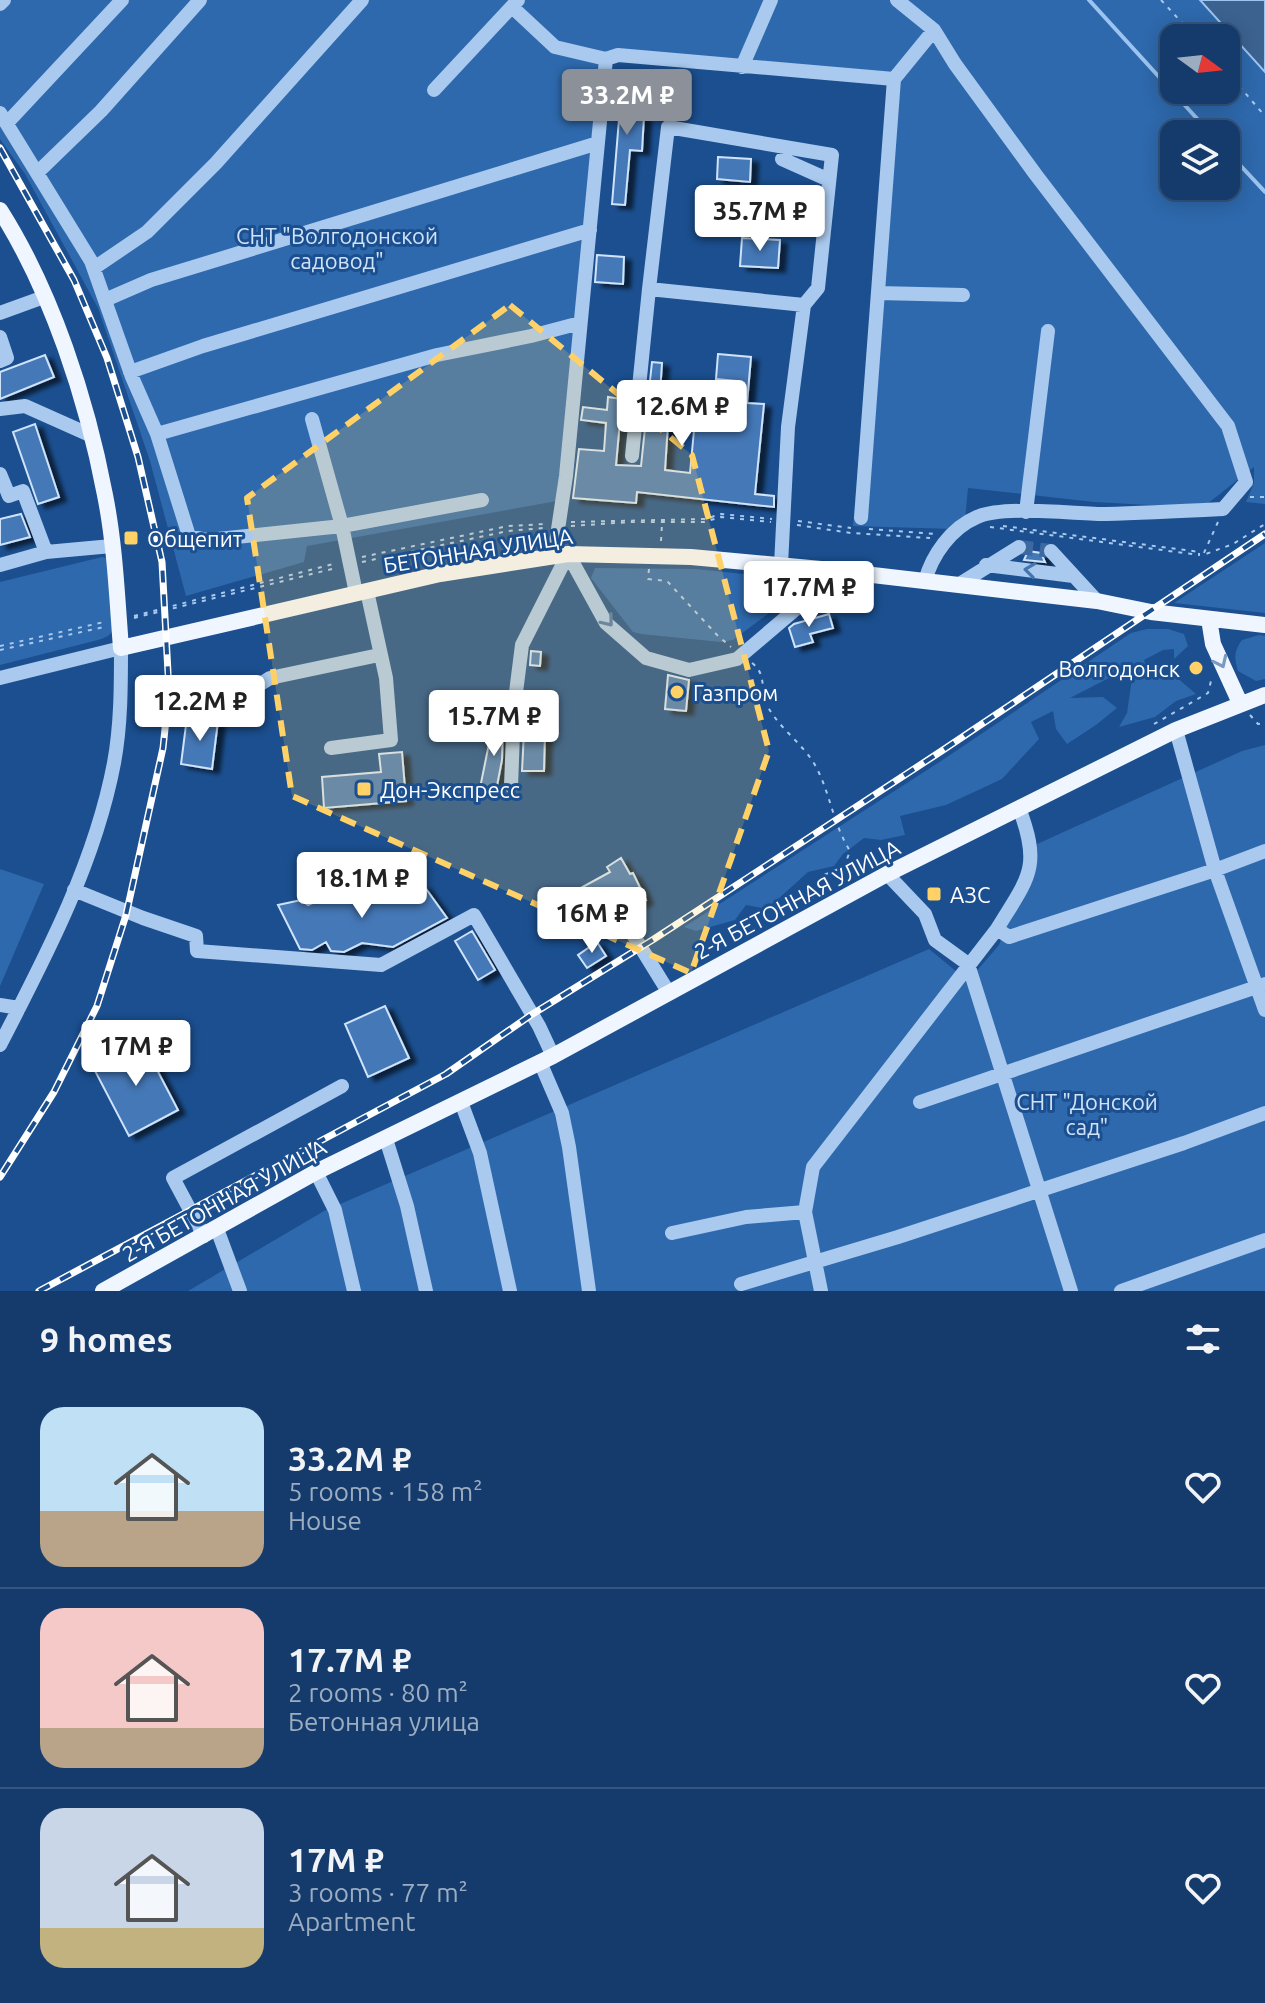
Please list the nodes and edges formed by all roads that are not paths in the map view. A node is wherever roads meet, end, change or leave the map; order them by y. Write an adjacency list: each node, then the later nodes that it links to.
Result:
1 (122, 0): 12 (street)
2 (200, 0): 15 (street)
3 (362, 0): 21 (street)
4 (771, 0): 9 (street)
5 (897, 0): 7 (street)
6 (515, 3): 8 (street); 11 (street)
7 (934, 30): 10 (street); 42 (street)
8 (606, 59): 9 (street); 13 (street)
9 (742, 67): 10 (street)
10 (894, 79): 23 (street)
11 (434, 90)
12 (3, 118): 15 (street)
13 (598, 143): 20 (street); 26 (street)
14 (782, 159): 16 (street)
15 (38, 172): 21 (street)
16 (829, 180): 19 (street); 22 (street)
17 (0, 210): 25 (main road)
18 (717, 212): 19 (street)
19 (824, 228): 27 (street)
20 (590, 230): 29 (street); 33 (street)
21 (94, 268): 26 (street)
22 (649, 289): 27 (street); 38 (street)
23 (878, 293): 24 (street); 43 (street)
24 (963, 295)
25 (44, 297): 28 (street); 37 (main road)
26 (105, 300): 33 (street)
27 (804, 305): 51 (street)
28 (0, 313)
29 (580, 323): 36 (street); 49 (street)
30 (1048, 331): 42 (street)
31 (0, 337): 32 (street)
32 (0, 361)
33 (130, 372): 36 (street)
34 (0, 409): 37 (street)
35 (312, 419): 44 (street)
36 (157, 434): 44 (street)
37 (90, 435): 45 (main road)
38 (632, 456)
39 (0, 474): 40 (street)
40 (5, 497): 48 (street)
41 (482, 500): 44 (street)
42 (1026, 512): 55 (street)
43 (861, 518)
44 (342, 526): 57 (street)
45 (112, 546): 48 (street); 61 (main road)
46 (1019, 547): 52 (street)
47 (1051, 551): 54 (street)
48 (46, 552): 50 (street)
49 (561, 555): 51 (main road, БЕТОННАЯ УЛИЦА); 53 (street, one-way to 53); 57 (main road, БЕТОННАЯ УЛИЦА); 69 (street)
50 (0, 565)
51 (781, 565): 53 (main road, БЕТОННАЯ УЛИЦА)
52 (986, 565): 54 (street, one-way to 52); 56 (street)
53 (821, 569): 55 (main road, БЕТОННАЯ УЛИЦА)
54 (1073, 576): 58 (street)
55 (925, 581): 56 (main road, БЕТОННАЯ УЛИЦА)
56 (958, 585): 58 (main road, БЕТОННАЯ УЛИЦА)
57 (362, 592): 61 (main road, БЕТОННАЯ УЛИЦА); 62 (street)
58 (1097, 601): 59 (main road, БЕТОННАЯ УЛИЦА)
59 (1209, 619): 60 (main road, БЕТОННАЯ УЛИЦА); 66 (main road, one-way to 66)
60 (1265, 625)
61 (121, 648): 63 (street, БЕТОННАЯ УЛИЦА); 74 (street)
62 (379, 655): 64 (street); 68 (street)
63 (0, 678)
64 (249, 691)
65 (1265, 695): 66 (main road, 2-Я БЕТОННАЯ УЛИЦА)
66 (1240, 703): 67 (main road, 2-Я БЕТОННАЯ УЛИЦА)
67 (1176, 730): 70 (main road, 2-Я БЕТОННАЯ УЛИЦА); 72 (street)
68 (331, 748)
69 (511, 786)
70 (1019, 808): 73 (main road, 2-Я БЕТОННАЯ УЛИЦА); 75 (street)
71 (1265, 851): 72 (street)
72 (1215, 870): 75 (street); 78 (street)
73 (887, 874): 77 (street); 79 (main road, 2-Я БЕТОННАЯ УЛИЦА)
74 (74, 890): 81 (street); 84 (street)
75 (997, 929): 77 (street)
76 (632, 933): 79 (street)
77 (968, 964): 85 (street); 93 (street)
78 (1261, 985): 82 (street); 85 (street)
79 (669, 993): 84 (main road, 2-Я БЕТОННАЯ УЛИЦА)
80 (0, 1005): 81 (street)
81 (19, 1008): 83 (street)
82 (1265, 1010)
83 (0, 1045)
84 (547, 1059): 87 (main road, 2-Я БЕТОННАЯ УЛИЦА); 104 (street)
85 (1003, 1074): 88 (street); 92 (street)
86 (342, 1086): 94 (street)
87 (461, 1102): 90 (main road, 2-Я БЕТОННАЯ УЛИЦА); 103 (street)
88 (920, 1102)
89 (1265, 1113): 92 (street)
90 (386, 1139): 91 (main road, 2-Я БЕТОННАЯ УЛИЦА); 102 (street)
91 (316, 1172): 94 (main road, 2-Я БЕТОННАЯ УЛИЦА); 101 (street)
92 (1040, 1190): 97 (street); 106 (street)
93 (805, 1212): 95 (street); 97 (street)
94 (210, 1232): 99 (main road, 2-Я БЕТОННАЯ УЛИЦА); 100 (street)
95 (672, 1233)
96 (1265, 1240): 107 (street)
97 (816, 1262): 98 (street); 105 (street)
98 (741, 1284)
99 (104, 1291)
100 (240, 1291)
101 (354, 1291)
102 (426, 1291)
103 (510, 1291)
104 (589, 1291)
105 (821, 1291)
106 (1071, 1291)
107 (1121, 1291)

